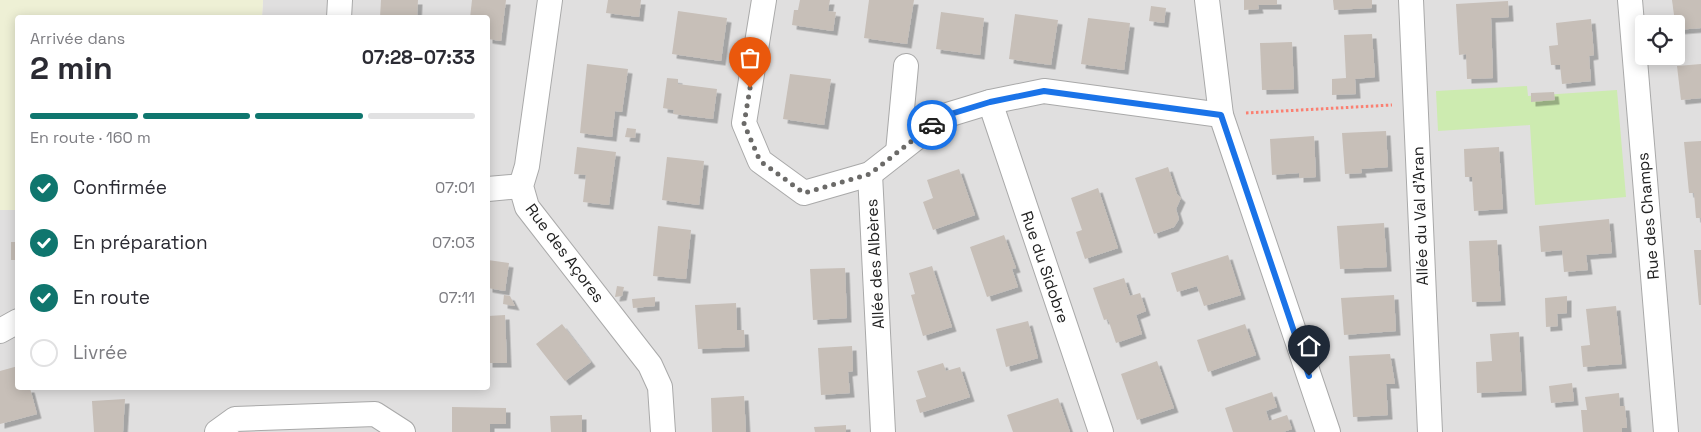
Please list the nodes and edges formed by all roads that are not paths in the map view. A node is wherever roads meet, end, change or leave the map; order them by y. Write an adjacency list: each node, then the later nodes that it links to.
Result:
1 (340, 0): 7 (street)
2 (550, 0): 13 (street, Rue des Açores)
3 (764, 0): 12 (street, Allée des Albères)
4 (1207, 0): 10 (street)
5 (1411, 0): 23 (street, Allée du Val d'Aran)
6 (1630, 0): 24 (street, Rue des Champs)
7 (339, 15)
8 (906, 66): 11 (street)
9 (990, 102): 10 (street); 11 (street); 21 (street, Rue du Sidobre)
10 (1221, 115): 22 (street)
11 (898, 152): 12 (street)
12 (870, 174): 20 (street, Allée des Albères)
13 (521, 186): 14 (street); 19 (street, Rue des Açores)
14 (490, 189)
15 (15, 323): 16 (street)
16 (0, 331)
17 (217, 432): 18 (street)
18 (403, 432)
19 (663, 432)
20 (883, 432)
21 (1101, 432)
22 (1328, 432)
23 (1430, 432)
24 (1666, 432)

